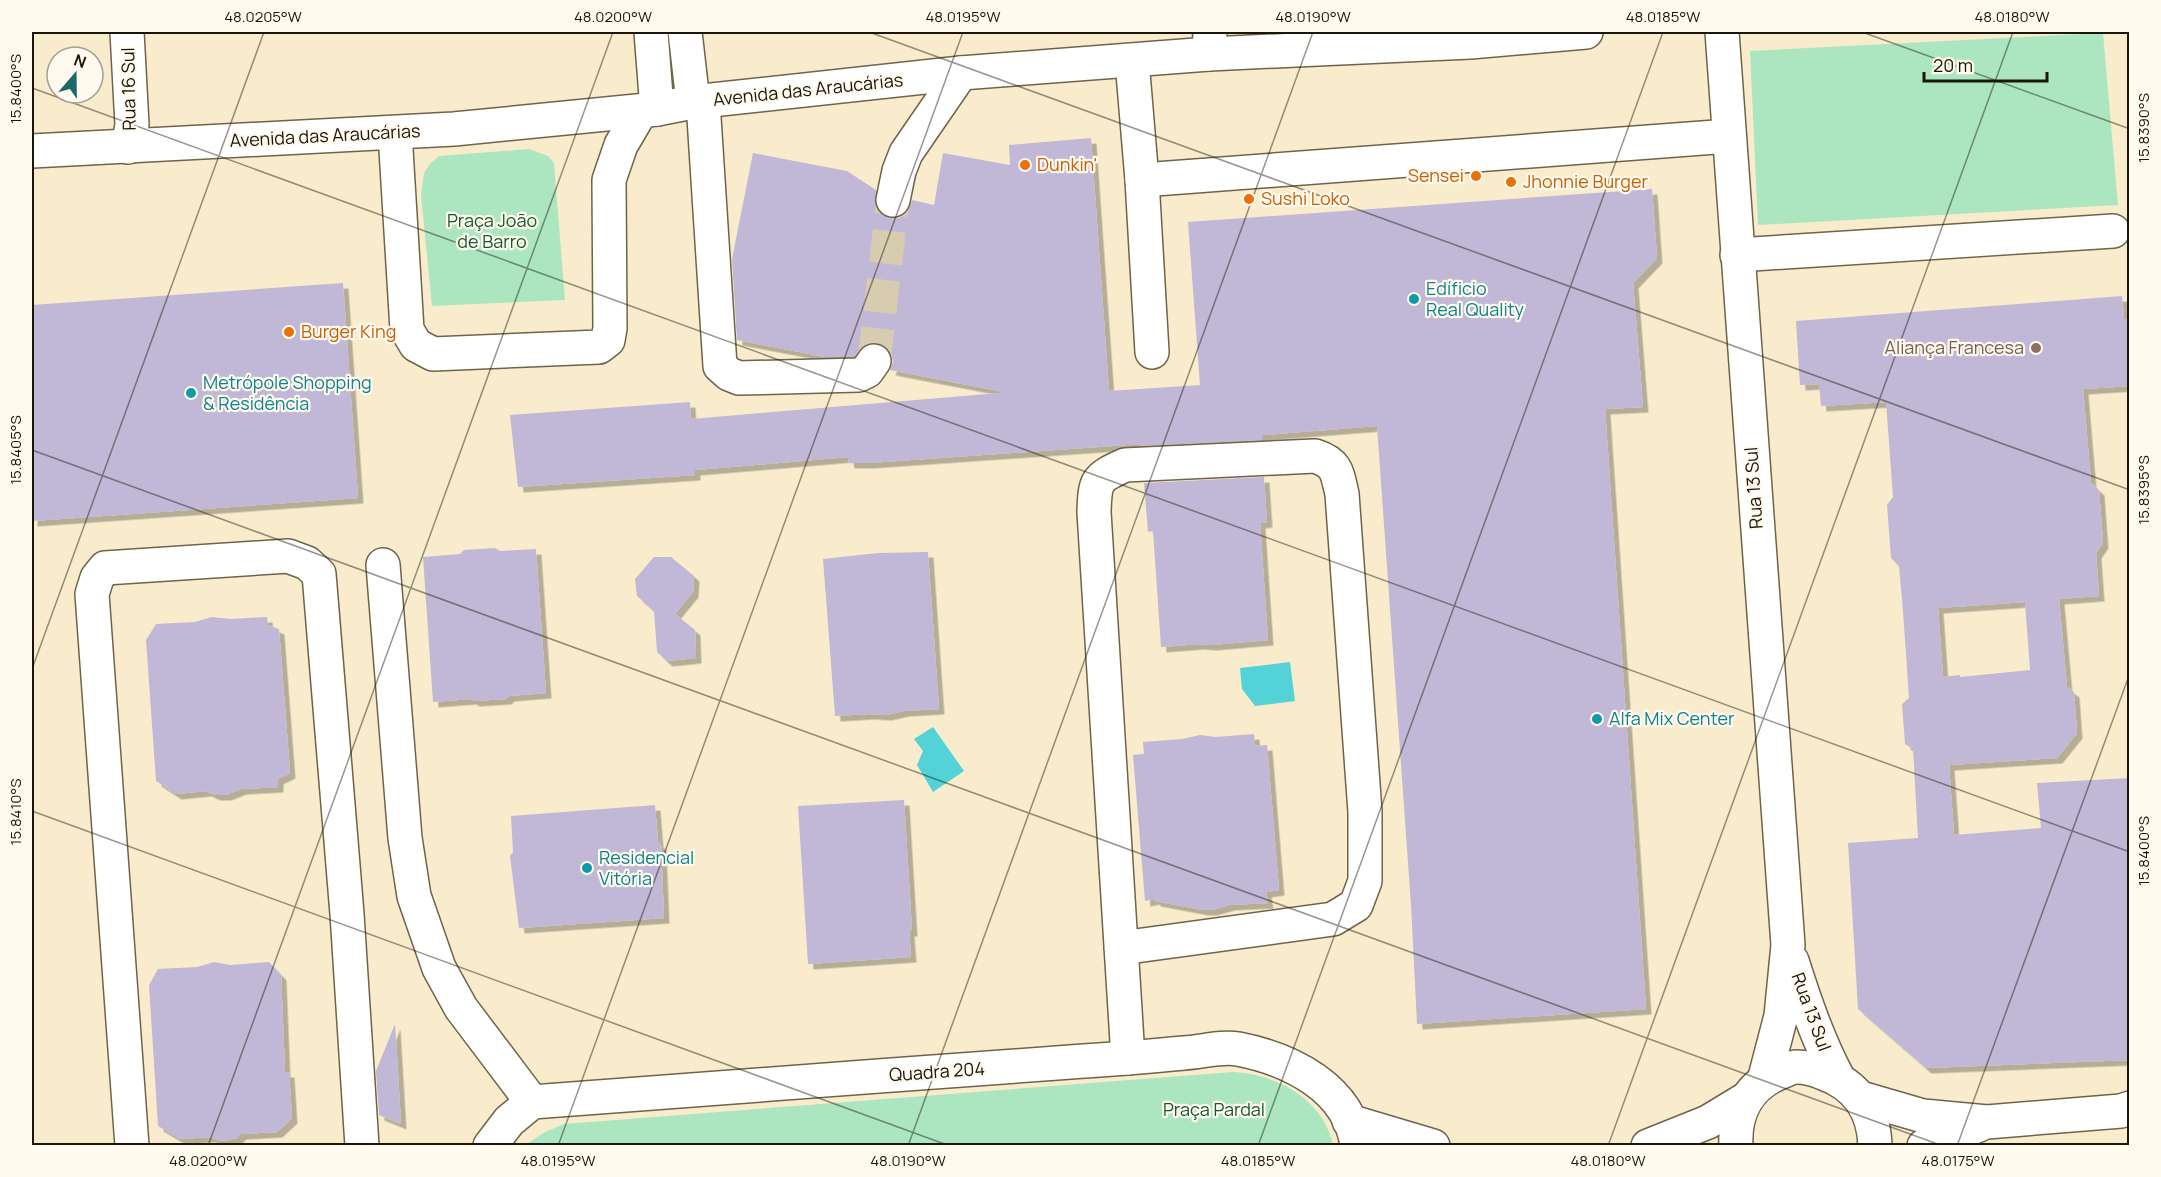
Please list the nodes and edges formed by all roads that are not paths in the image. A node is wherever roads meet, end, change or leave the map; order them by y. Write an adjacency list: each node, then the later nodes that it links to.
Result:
1 (127, 32): 13 (street, Rua 16 Sul)
2 (651, 32): 10 (street)
3 (685, 32): 9 (street)
4 (1586, 32): 6 (street, Avenida das Araucárias)
5 (1722, 32): 12 (street, Rua 13 Sul)
6 (1210, 43): 7 (street, Avenida das Araucárias)
7 (1132, 61): 8 (street, Avenida das Araucárias); 15 (street)
8 (961, 73): 9 (street, Avenida das Araucárias); 16 (street)
9 (698, 102): 10 (street, Avenida das Araucárias); 20 (street)
10 (649, 110): 11 (street, Avenida das Araucárias); 11 (street)
11 (395, 133): 13 (street, Avenida das Araucárias)
12 (1729, 136): 15 (street); 18 (street, Rua 13 Sul)
13 (129, 147): 14 (street, Avenida das Araucárias)
14 (32, 151)
15 (1142, 180): 19 (street)
16 (893, 200)
17 (2113, 231): 18 (street)
18 (1737, 255): 22 (street, Rua 13 Sul)
19 (1152, 352)
20 (874, 361)
21 (383, 565): 27 (street)
22 (1788, 945): 25 (street, Rua 13 Sul); 26 (street, Rua 13 Sul)
23 (1121, 948): 23 (street); 24 (street)
24 (1128, 1058): 27 (street, Quadra 204); 30 (street, Quadra 204)
25 (1849, 1088): 26 (street); 29 (street); 37 (street, Rua 13 Sul)
26 (1755, 1090): 35 (street); 36 (street, Rua 13 Sul)
27 (532, 1102): 33 (street)
28 (2127, 1110): 29 (street)
29 (1987, 1122): 38 (street)
30 (1353, 1133): 34 (street)
31 (132, 1146): 32 (street)
32 (362, 1146)
33 (490, 1146)
34 (1433, 1146)
35 (1648, 1146)
36 (1736, 1146)
37 (1875, 1146)
38 (1924, 1146)

